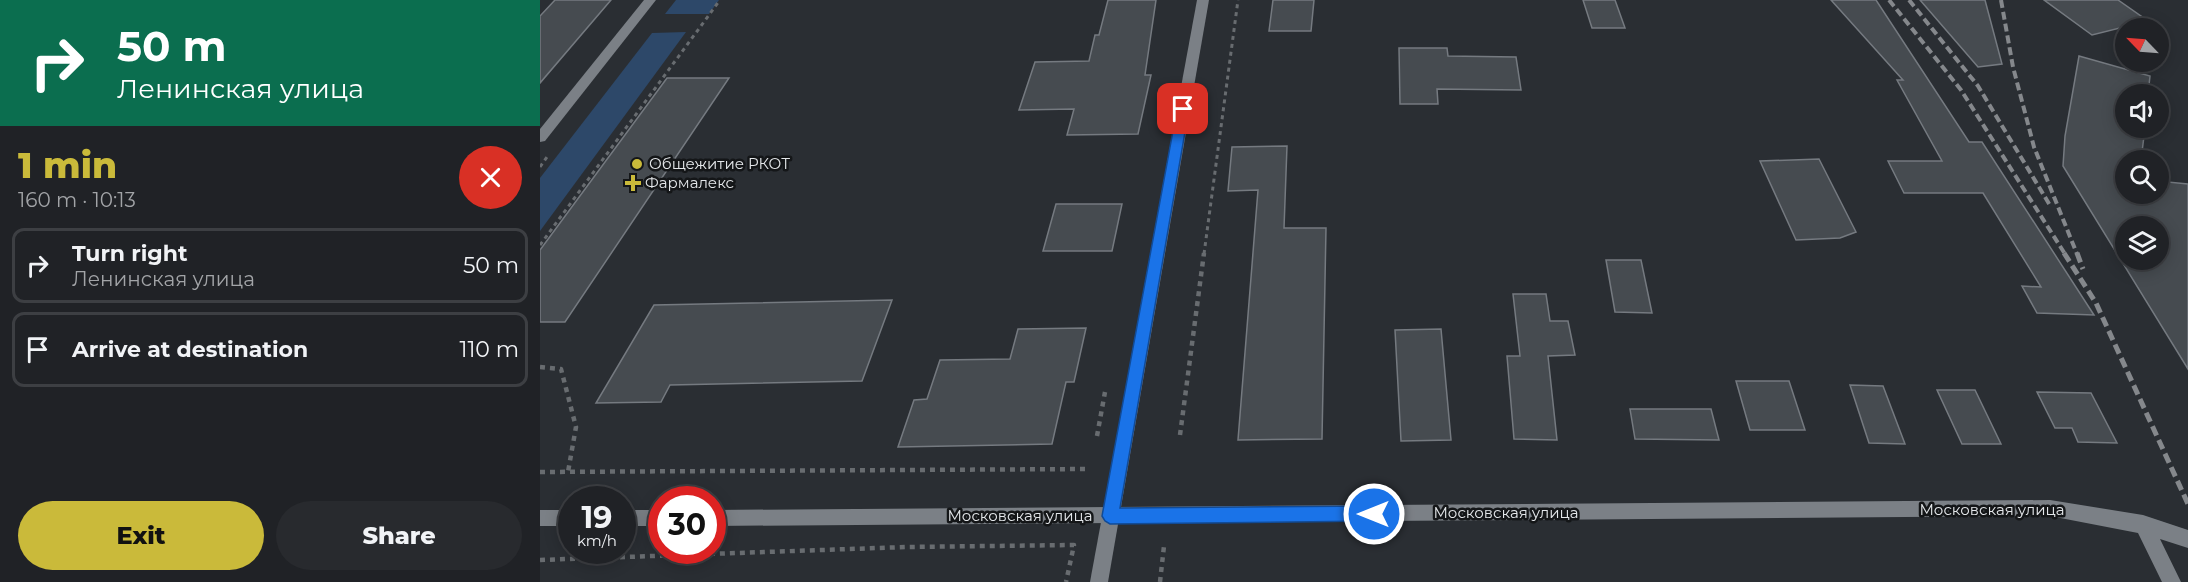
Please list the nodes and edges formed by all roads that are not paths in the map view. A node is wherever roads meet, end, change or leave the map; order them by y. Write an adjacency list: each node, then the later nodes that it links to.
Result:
1 (650, 0): 3 (street)
2 (1203, 0): 4 (street)
3 (540, 138)
4 (1110, 516): 7 (street, Московская улица); 8 (street, Московская улица); 10 (street)
5 (540, 518): 6 (street)
6 (558, 518)
7 (726, 518)
8 (2143, 524): 9 (street, Московская улица); 11 (street)
9 (2188, 539)
10 (1099, 582)
11 (2172, 582)

